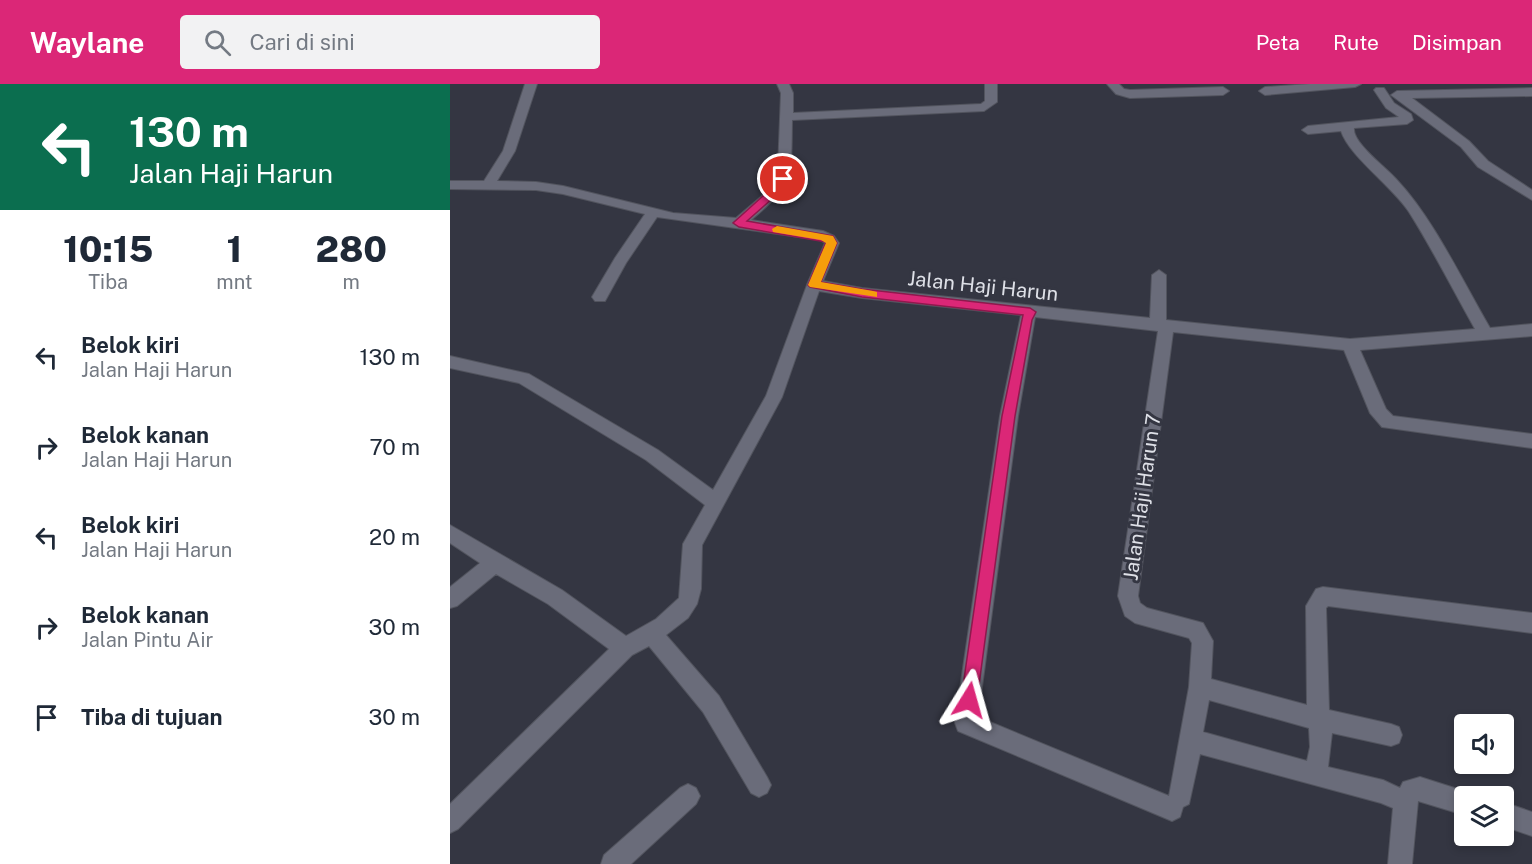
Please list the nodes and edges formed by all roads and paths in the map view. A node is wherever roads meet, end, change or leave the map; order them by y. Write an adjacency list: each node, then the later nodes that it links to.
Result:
1 (531, 84): 16 (street)
2 (783, 84): 12 (street)
3 (991, 84): 12 (street)
4 (1113, 84): 9 (street)
5 (1354, 84): 8 (street)
6 (1375, 87): 11 (street); 13 (street)
7 (1513, 88): 10 (street); 11 (street)
8 (1265, 90)
9 (1223, 91)
10 (1532, 92)
11 (1401, 96): 17 (street)
12 (787, 117): 19 (street)
13 (1347, 127): 14 (street); 26 (street)
14 (1308, 130)
15 (450, 185): 16 (street)
16 (488, 185): 18 (street)
17 (1532, 196)
18 (654, 212): 19 (street); 22 (street)
19 (739, 223): 21 (street)
20 (1159, 275): 24 (street)
21 (814, 285): 23 (street, Jalan Haji Harun); 30 (street)
22 (600, 297)
23 (1030, 312): 24 (street, Jalan Haji Harun); 40 (street, Jalan Haji Harun 7)
24 (1162, 326): 27 (street, Jalan Haji Harun); 37 (street, Jalan Haji Harun 7)
25 (1532, 330): 26 (street, Jalan Haji Harun)
26 (1485, 332): 27 (street, Jalan Haji Harun)
27 (1350, 345): 29 (street)
28 (450, 362): 30 (street)
29 (1532, 441)
30 (715, 502): 35 (street)
31 (450, 533): 32 (street)
32 (495, 563): 33 (street); 36 (street)
33 (450, 599)
34 (1532, 623): 38 (street)
35 (652, 634): 36 (street); 42 (street)
36 (625, 648): 47 (street)
37 (1200, 687): 38 (street); 40 (street, Jalan Haji Harun 7)
38 (1318, 719): 39 (street); 41 (street)
39 (1391, 735)
40 (1191, 740): 41 (street)
41 (1314, 775): 45 (street)
42 (759, 785)
43 (688, 796): 49 (street)
44 (1454, 800): 45 (street)
45 (1405, 802): 50 (street)
46 (1514, 818): 48 (street)
47 (450, 821)
48 (1532, 824)
49 (613, 864)
50 (1400, 864)

